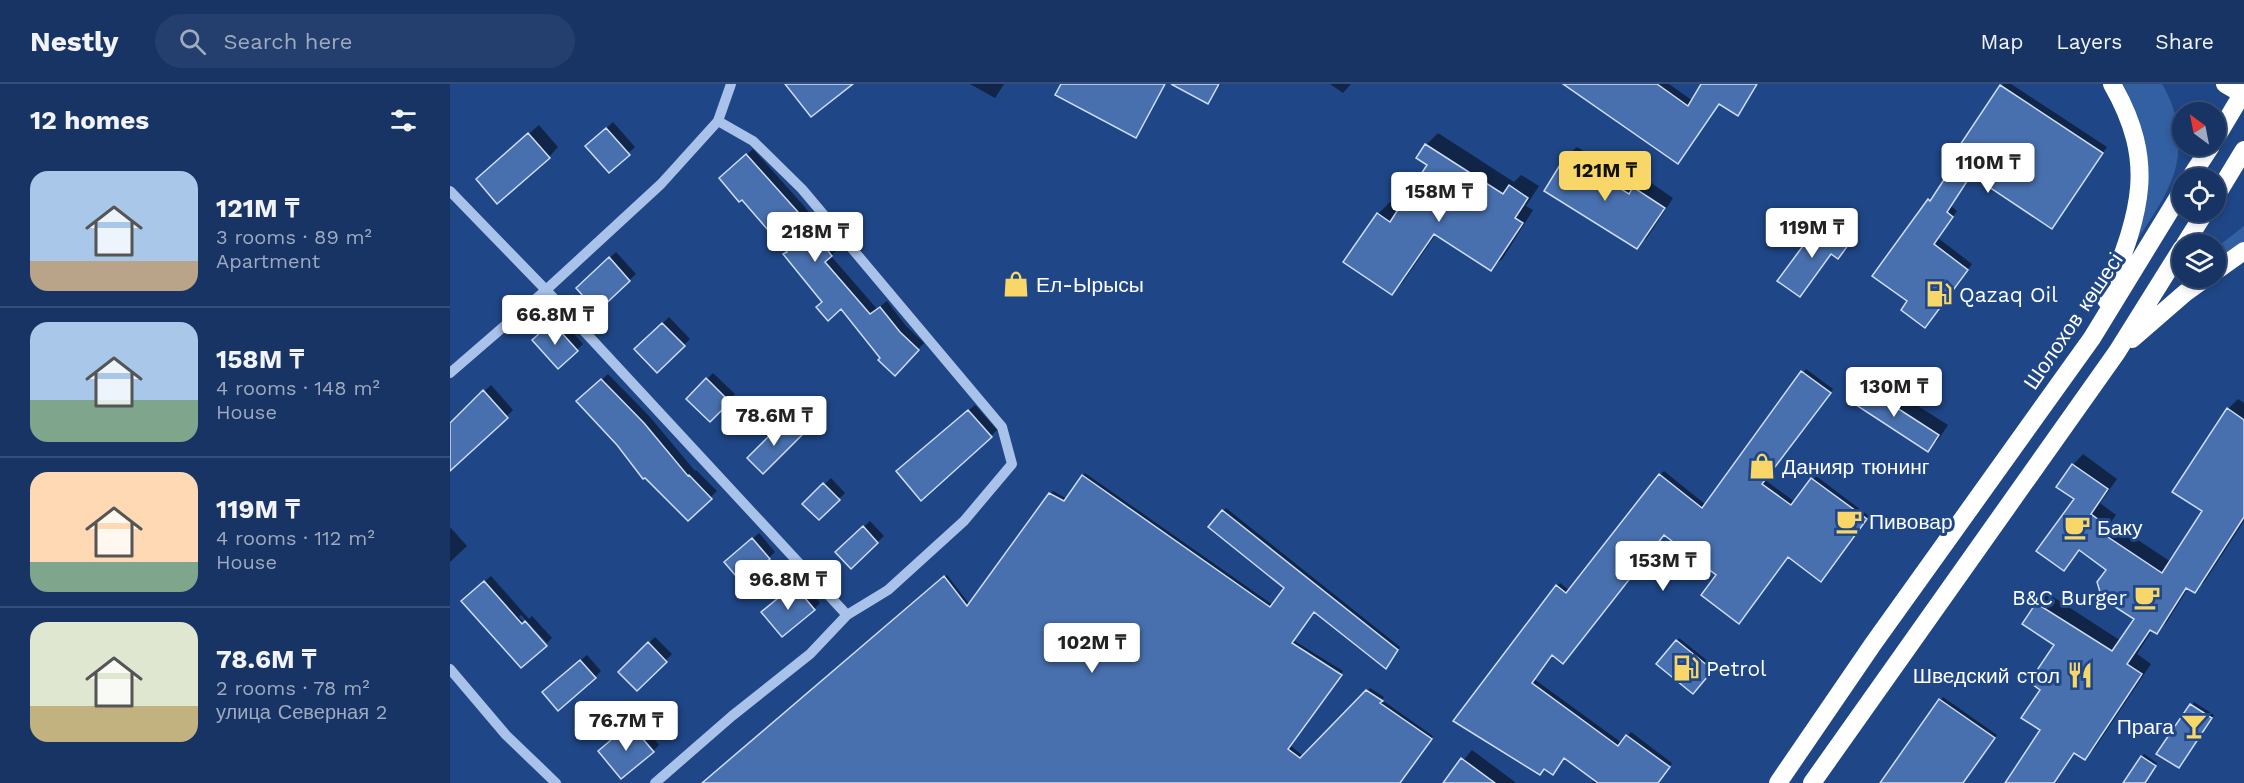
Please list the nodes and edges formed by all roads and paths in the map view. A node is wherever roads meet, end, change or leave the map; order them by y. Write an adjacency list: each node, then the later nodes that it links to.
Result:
1 (731, 84): 5 (street)
2 (2112, 84): 16 (highway)
3 (2226, 84): 4 (highway)
4 (2243, 94): 6 (highway)
5 (718, 121): 15 (street); 19 (street)
6 (2226, 122)
7 (2244, 150): 8 (highway)
8 (2226, 180)
9 (450, 191): 15 (street)
10 (2172, 207): 16 (highway, Шолохов көшесі)
11 (2244, 251): 12 (highway)
12 (2226, 264)
13 (2172, 265): 17 (highway)
14 (2191, 288): 17 (highway)
15 (546, 290): 18 (street); 19 (street)
16 (2092, 338): 23 (highway, Шолохов көшесі)
17 (2117, 352): 24 (highway)
18 (450, 373)
19 (847, 615): 22 (street)
20 (450, 669): 21 (street)
21 (556, 783)
22 (655, 783)
23 (1778, 783)
24 (1812, 783)

